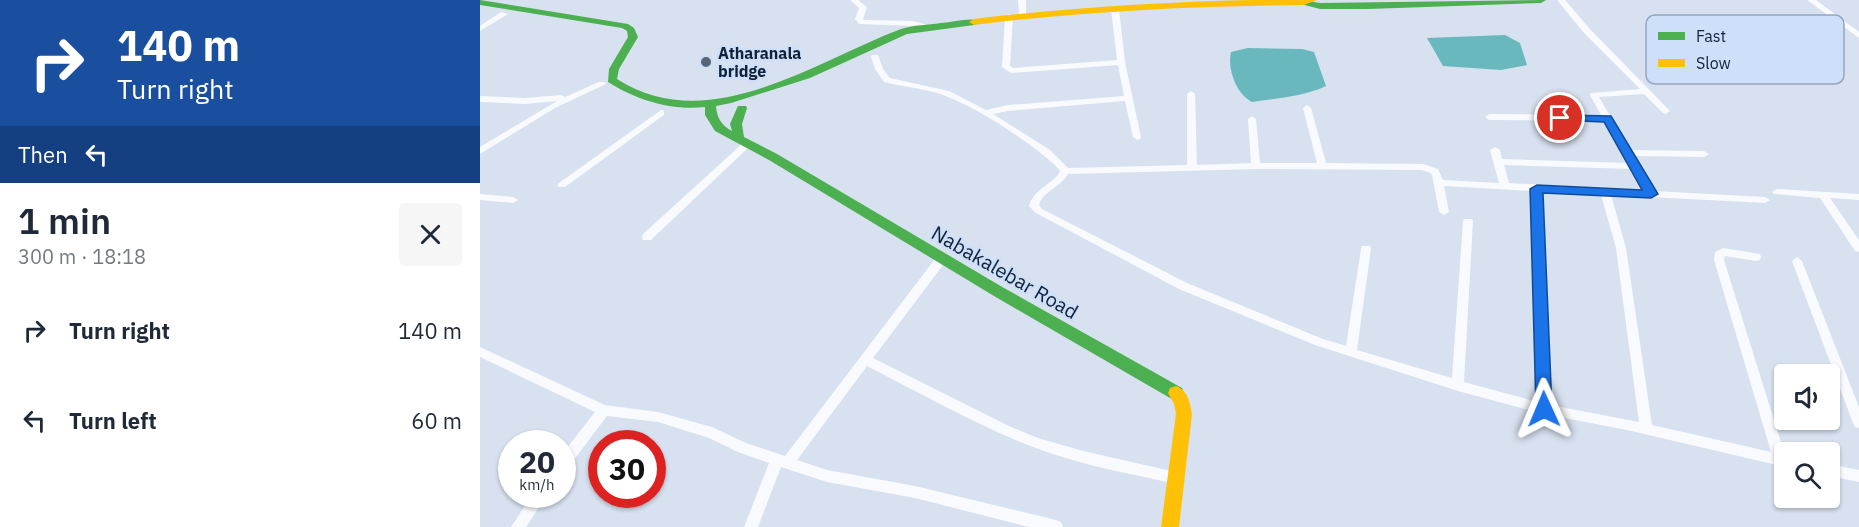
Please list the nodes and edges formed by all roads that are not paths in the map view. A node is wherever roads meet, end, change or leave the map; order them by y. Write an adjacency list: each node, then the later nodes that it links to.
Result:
1 (854, 0): 19 (street)
2 (1022, 0): 16 (street)
3 (1331, 0): 4 (main road); 8 (main road)
4 (1423, 0)
5 (1541, 0): 9 (main road)
6 (1561, 0): 27 (street)
7 (1811, 0): 15 (street)
8 (1310, 1): 9 (main road); 11 (main road)
9 (1490, 1)
10 (480, 2): 18 (main road)
11 (1140, 3): 12 (main road)
12 (1115, 9): 16 (main road); 24 (street)
13 (480, 10): 14 (main road)
14 (504, 14): 20 (street); 21 (main road)
15 (1831, 15)
16 (1016, 16): 19 (main road); 24 (street)
17 (1844, 25): 22 (street)
18 (625, 26): 21 (main road); 35 (main road)
19 (927, 26): 23 (main road); 25 (main road)
20 (480, 29)
21 (609, 33): 26 (main road)
22 (1859, 36)
23 (875, 57): 25 (main road); 38 (street)
24 (1121, 62): 31 (street)
25 (829, 71): 28 (main road)
26 (602, 84): 30 (street); 37 (main road)
27 (1647, 91): 36 (street); 40 (street)
28 (771, 94): 33 (main road); 35 (main road)
29 (1191, 94): 50 (street)
30 (567, 98): 32 (street); 45 (street)
31 (1129, 98): 38 (street); 42 (street)
32 (480, 99)
33 (742, 108): 35 (main road); 43 (main road)
34 (1307, 108): 49 (street)
35 (711, 110): 37 (main road); 43 (main road, Nabakalebar Road)
36 (1666, 111)
37 (660, 113): 55 (street)
38 (984, 113): 53 (street)
39 (1489, 117): 40 (street)
40 (1607, 118): 46 (street)
41 (1252, 119): 51 (street)
42 (1137, 137)
43 (743, 143): 68 (street); 72 (main road, Nabakalebar Road)
44 (1495, 150): 48 (street)
45 (480, 151)
46 (1628, 153): 47 (street); 52 (street)
47 (1704, 154)
48 (1499, 162): 52 (street); 56 (street)
49 (1322, 165): 51 (street); 54 (street)
50 (1192, 166): 51 (street); 53 (street)
51 (1256, 166)
52 (1635, 166): 60 (street)
53 (1065, 171): 75 (street)
54 (1439, 183): 56 (street); 66 (street)
55 (562, 185)
56 (1505, 187): 57 (street)
57 (1537, 189): 58 (street); 78 (street)
58 (1605, 192): 60 (street); 81 (street)
59 (1777, 192): 61 (street)
60 (1651, 194): 65 (street)
61 (1822, 195): 63 (street); 69 (street)
62 (480, 197): 64 (street)
63 (1859, 197)
64 (513, 200)
65 (1765, 200)
66 (1444, 212)
67 (1468, 221): 77 (street)
68 (646, 237)
69 (1859, 248)
70 (1366, 249): 75 (street)
71 (1756, 257): 82 (street)
72 (942, 258): 76 (street); 88 (main road, Nabakalebar Road)
73 (1797, 261): 80 (street)
74 (480, 352): 79 (street)
75 (1351, 352): 77 (street)
76 (864, 359): 85 (street); 88 (street)
77 (1458, 386): 78 (street)
78 (1544, 409): 81 (street)
79 (604, 410): 83 (street); 85 (street)
80 (1859, 423)
81 (1646, 429): 84 (street)
82 (1776, 442)
83 (576, 447)
84 (1774, 459)
85 (782, 462): 91 (street); 92 (street)
86 (1840, 472): 87 (street)
87 (1859, 476)
88 (1176, 478): 93 (main road, Nabakalebar Road)
89 (531, 508): 90 (street)
90 (518, 527)
91 (751, 527)
92 (1056, 527)
93 (1170, 527)

